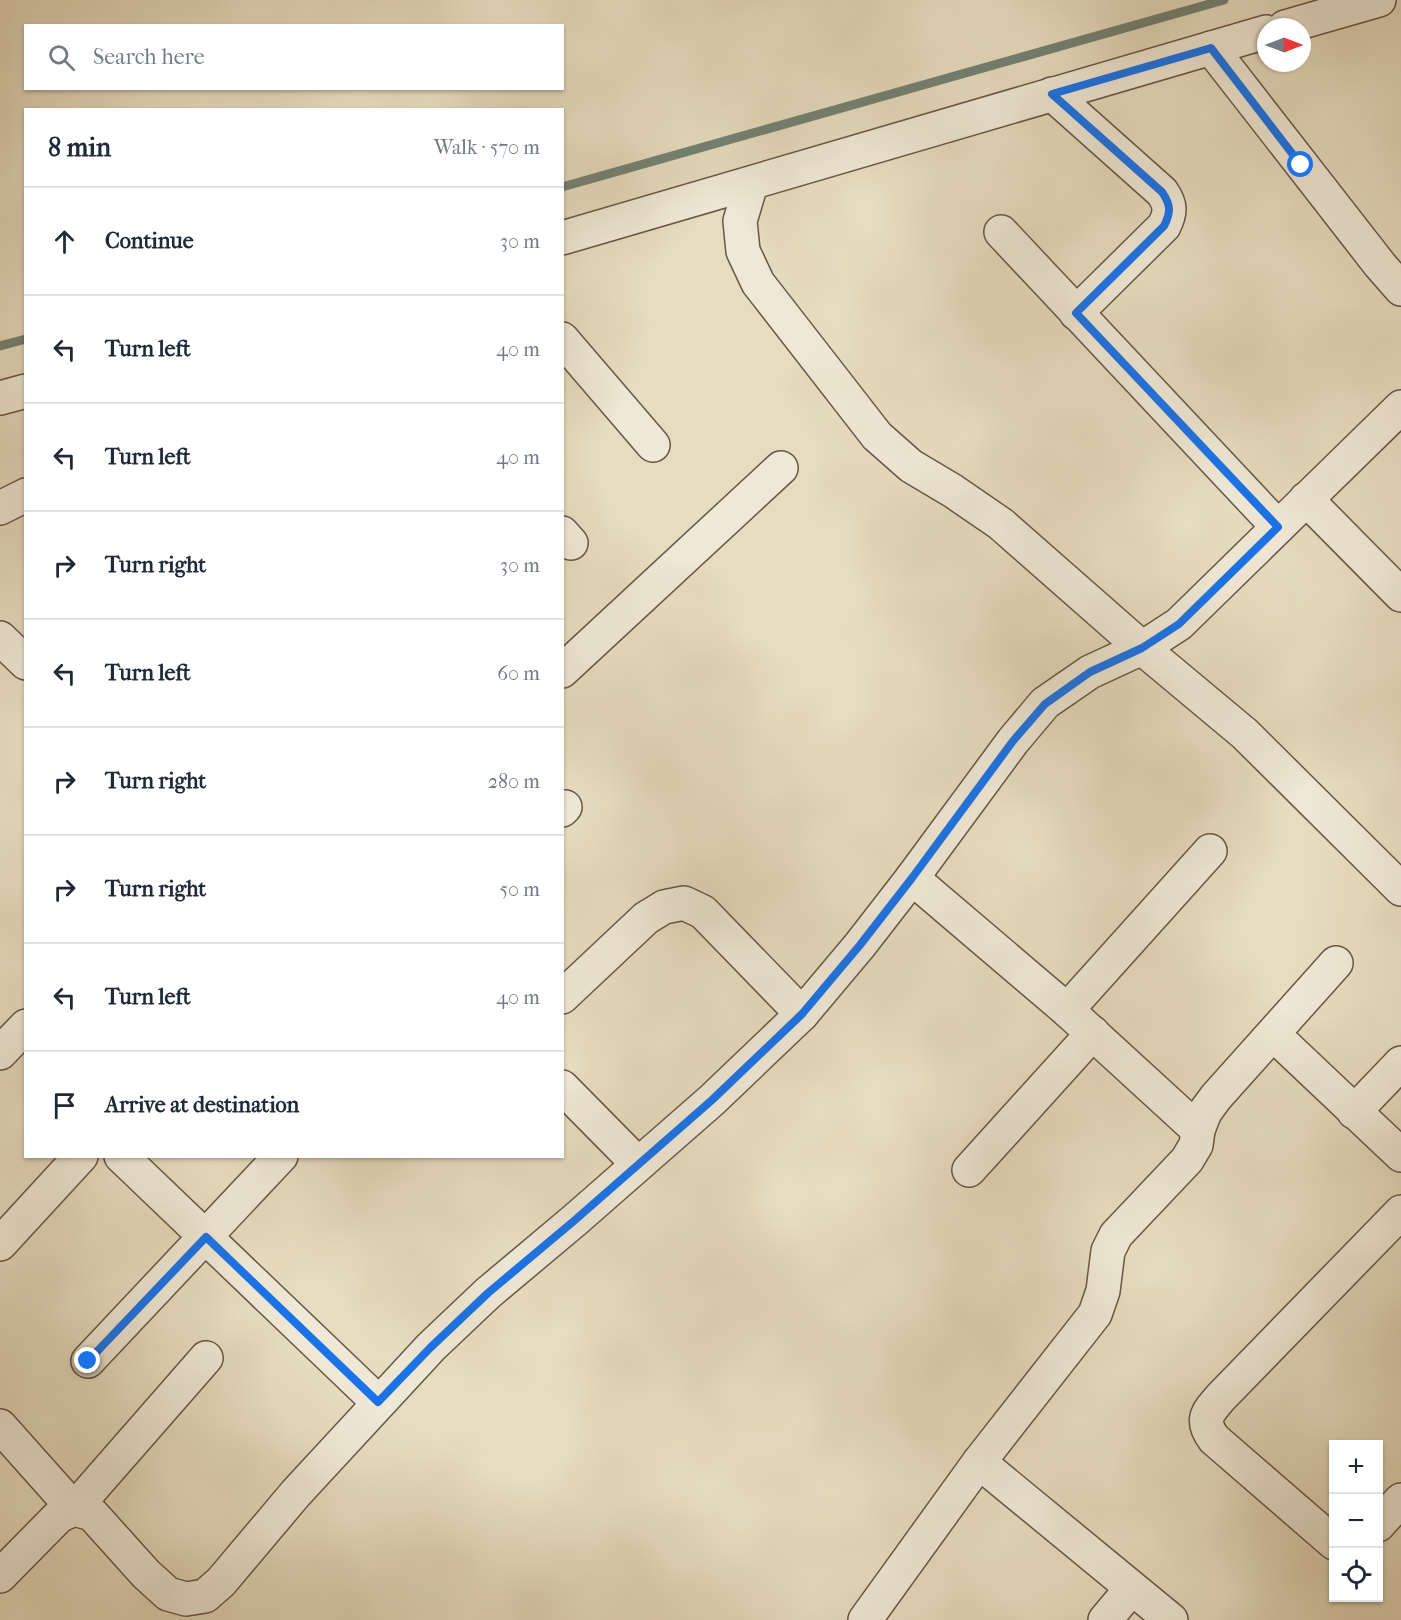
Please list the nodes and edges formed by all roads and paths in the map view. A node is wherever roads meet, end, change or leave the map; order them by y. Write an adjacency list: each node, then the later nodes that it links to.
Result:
1 (1379, 0): 2 (street)
2 (1311, 20)
3 (1257, 35): 4 (street)
4 (1211, 48): 5 (street); 9 (street)
5 (1052, 94): 6 (street); 10 (street)
6 (751, 184): 8 (street); 23 (street)
7 (1000, 232): 10 (street)
8 (564, 237)
9 (1401, 289)
10 (1076, 313): 20 (street)
11 (564, 341): 15 (street)
12 (24, 391): 13 (street)
13 (0, 398)
14 (1401, 407): 18 (street)
15 (653, 445)
16 (781, 468): 25 (street)
17 (24, 496): 19 (street)
18 (1306, 500): 20 (street); 21 (street)
19 (0, 508)
20 (1278, 527): 23 (street)
21 (1401, 595)
22 (0, 638): 24 (street)
23 (1142, 648): 27 (street); 28 (street)
24 (24, 661)
25 (564, 669)
26 (1210, 851): 31 (street)
27 (912, 878): 31 (street); 32 (street)
28 (1401, 889)
29 (1336, 963): 34 (street)
30 (564, 995): 32 (street)
31 (1067, 1010): 33 (street)
32 (802, 1014): 43 (street)
33 (1093, 1033): 38 (street); 44 (street)
34 (1273, 1034): 37 (street); 38 (street)
35 (1401, 1063): 37 (street)
36 (564, 1089): 43 (street)
37 (1354, 1112): 39 (street)
38 (1198, 1130): 52 (street)
39 (1401, 1155)
40 (79, 1158): 47 (street)
41 (123, 1158): 46 (street)
42 (279, 1158): 46 (street)
43 (638, 1164): 50 (street)
44 (969, 1170)
45 (1401, 1212): 56 (street)
46 (206, 1237): 49 (street); 50 (street)
47 (0, 1244)
48 (206, 1358): 54 (street)
49 (88, 1361)
50 (378, 1402): 54 (street)
51 (0, 1426): 54 (street)
52 (979, 1462): 58 (street); 59 (street)
53 (1401, 1500): 55 (street)
54 (74, 1509): 57 (street)
55 (1383, 1520)
56 (1329, 1539)
57 (0, 1576)
58 (1131, 1589): 60 (street); 61 (street)
59 (865, 1620)
60 (1105, 1620)
61 (1171, 1620)

